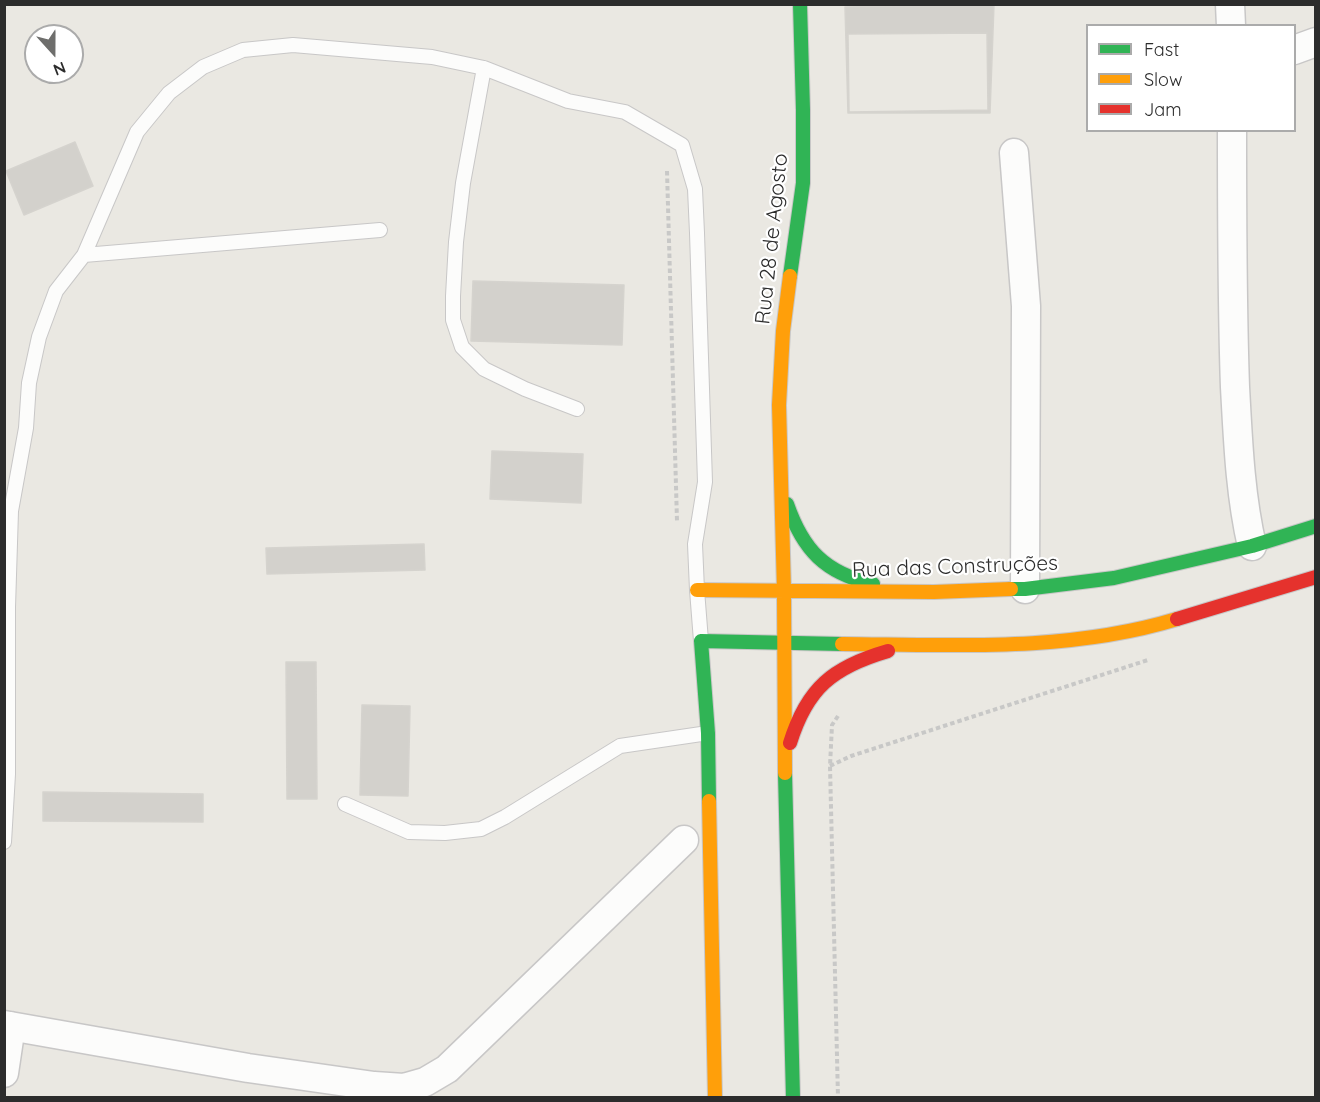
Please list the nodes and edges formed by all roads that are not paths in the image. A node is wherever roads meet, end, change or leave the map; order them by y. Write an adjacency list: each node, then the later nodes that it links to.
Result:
1 (800, 4): 12 (main road, Rua 28 de Agosto)
2 (1230, 4): 3 (street)
3 (1231, 24)
4 (1316, 42): 5 (street)
5 (1296, 49)
6 (484, 68): 10 (lane); 11 (lane); 18 (lane)
7 (1232, 132): 14 (street)
8 (1014, 153): 17 (street)
9 (380, 230): 10 (lane)
10 (84, 255): 15 (lane)
11 (577, 409)
12 (781, 478): 19 (main road); 20 (main road)
13 (1316, 526): 14 (main road, Rua das Construções)
14 (1252, 546): 17 (main road, Rua das Construções)
15 (7, 549): 28 (lane)
16 (1316, 577): 23 (main road)
17 (1025, 589): 20 (main road, Rua das Construções)
18 (697, 590): 19 (main road, Rua das Construções); 21 (lane)
19 (784, 591): 20 (main road, Rua das Construções); 22 (main road)
20 (934, 592)
21 (701, 640): 22 (main road); 24 (main road)
22 (784, 643): 23 (main road); 25 (main road)
23 (926, 645): 25 (main road)
24 (708, 734): 26 (lane); 31 (main road)
25 (785, 763): 32 (main road)
26 (345, 804)
27 (684, 840): 29 (street)
28 (4, 842)
29 (8, 1026): 30 (street)
30 (4, 1073)
31 (715, 1098)
32 (793, 1098)

